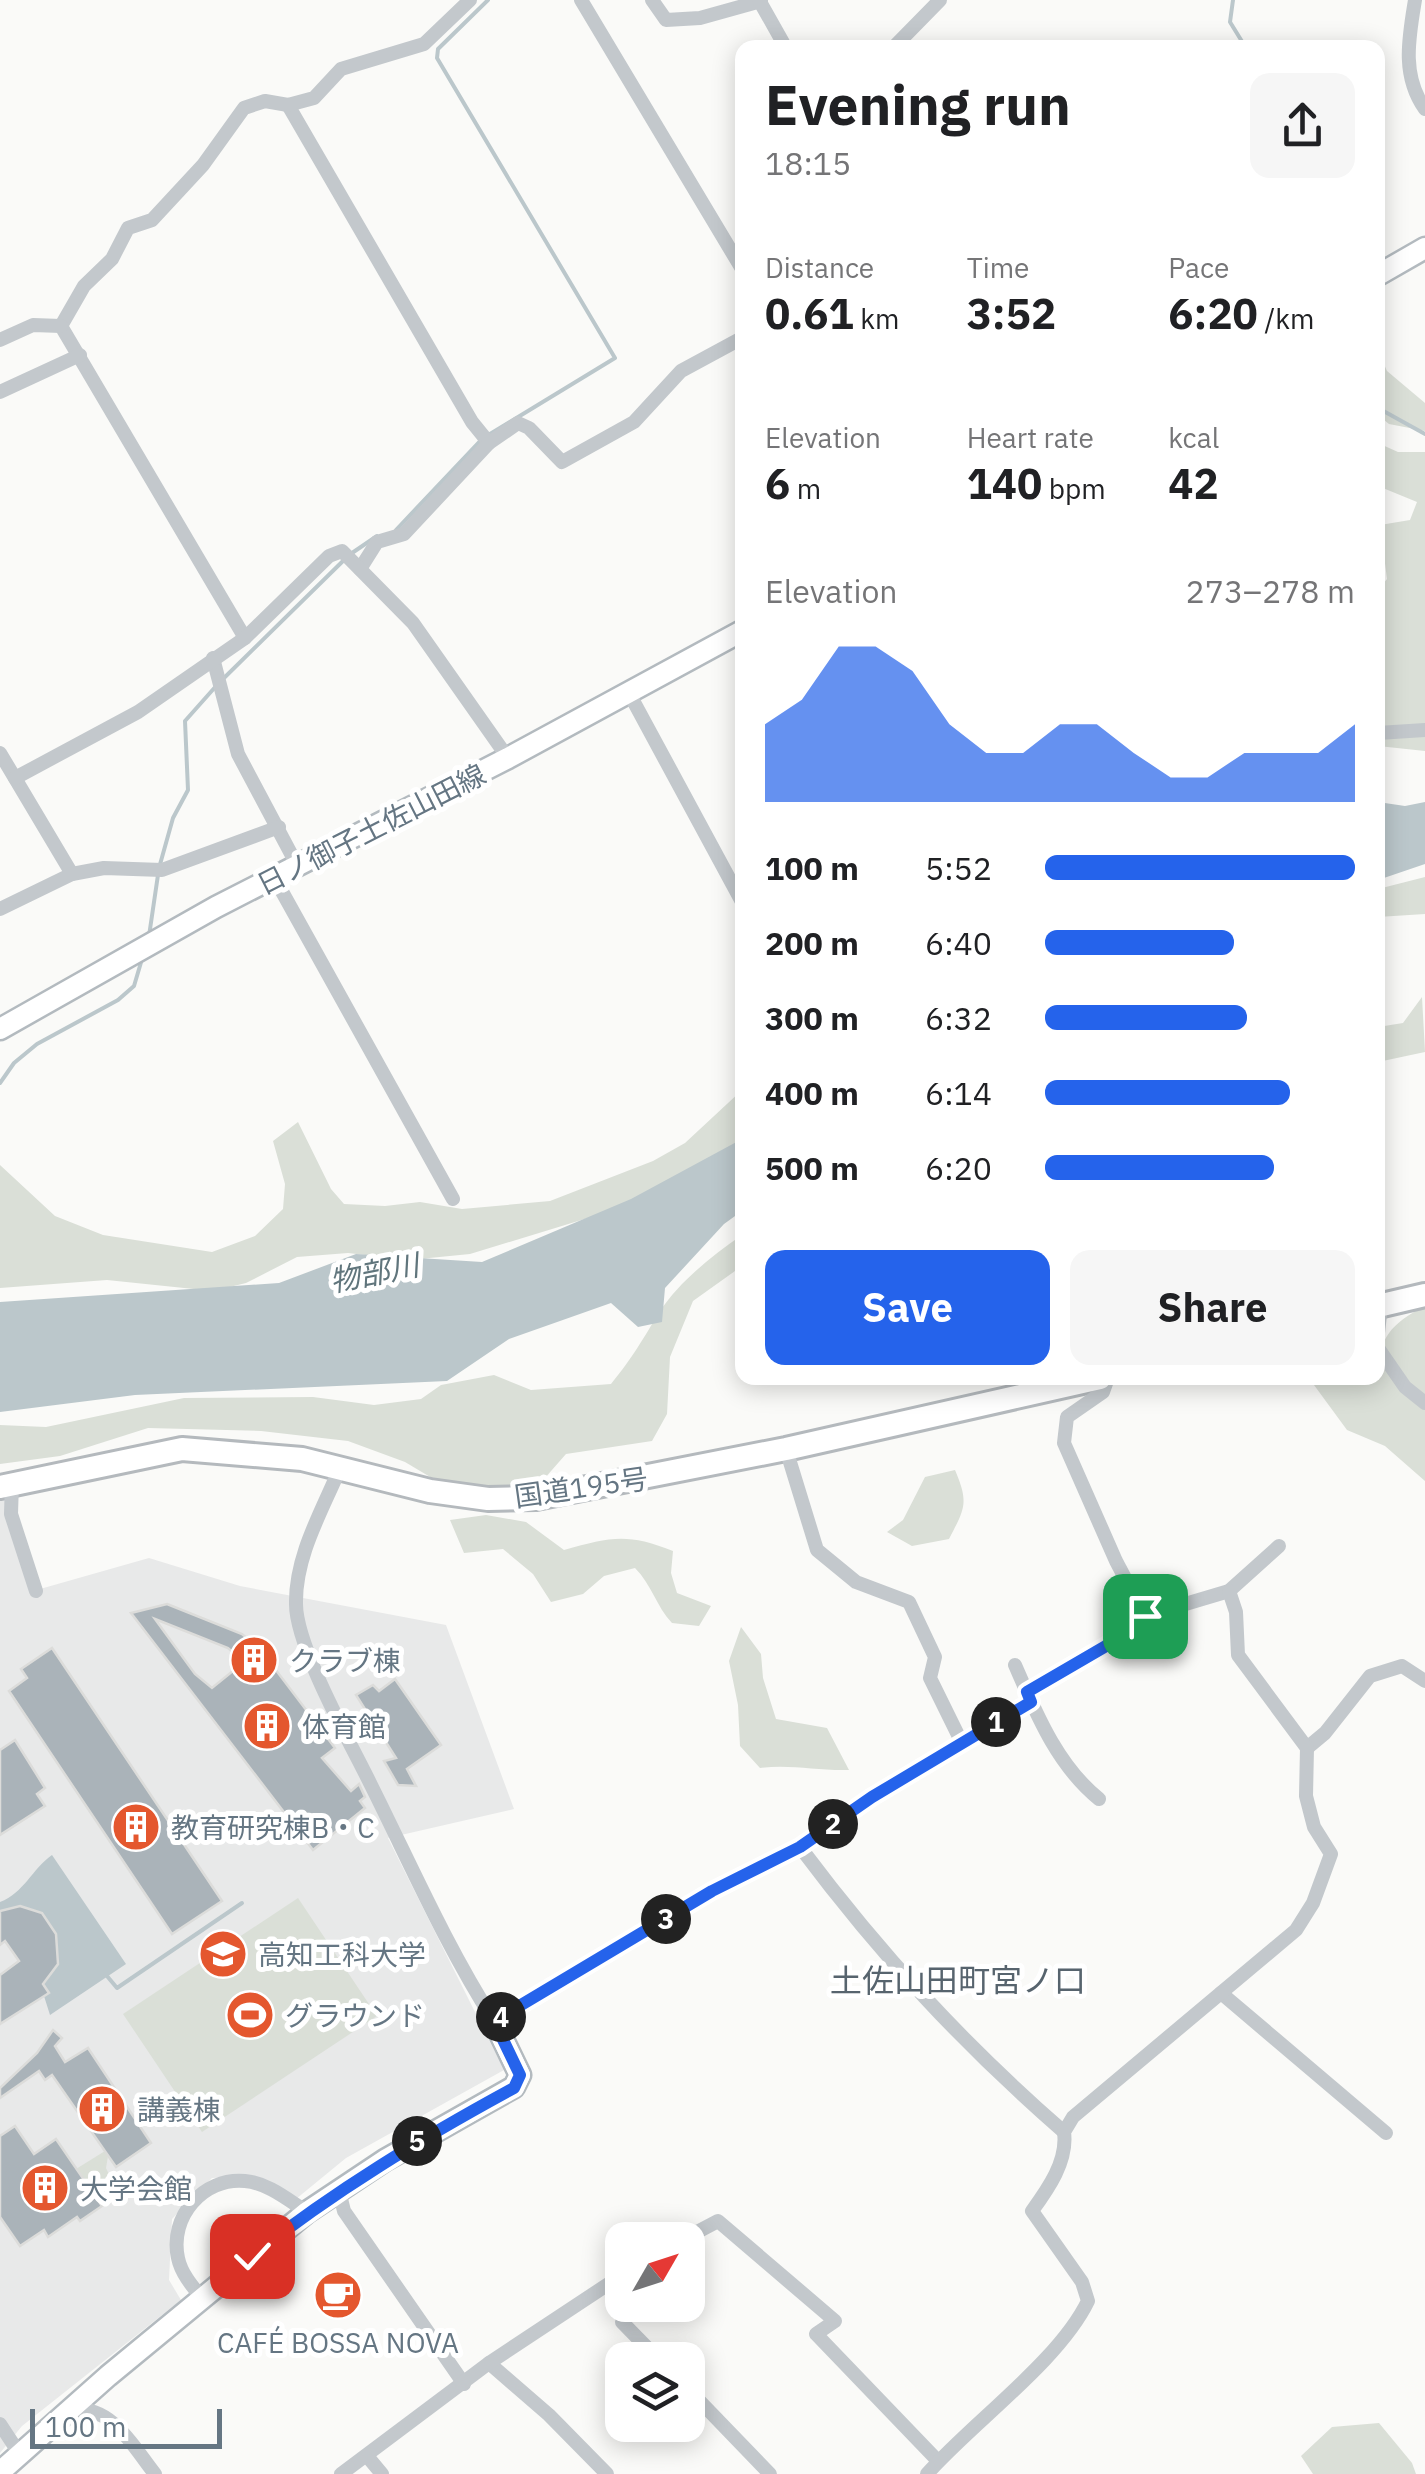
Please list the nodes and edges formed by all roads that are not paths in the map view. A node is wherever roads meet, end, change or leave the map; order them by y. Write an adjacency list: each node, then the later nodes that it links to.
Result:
1 (470, 0): 9 (street)
2 (581, 0): 12 (street)
3 (652, 0): 4 (street)
4 (760, 0): 7 (street)
5 (940, 0): 8 (street)
6 (1415, 0): 10 (street)
7 (782, 40)
8 (900, 40)
9 (288, 105): 14 (street); 19 (street)
10 (1425, 109)
11 (1425, 248): 13 (main road)
12 (735, 257)
13 (1385, 270)
14 (61, 326): 15 (street); 17 (street)
15 (0, 340)
16 (735, 342): 19 (street)
17 (80, 354): 18 (street); 22 (street)
18 (0, 392)
19 (489, 443): 20 (street)
20 (358, 566): 22 (street); 28 (street)
21 (735, 635): 24 (main road, 日ノ御子土佐山田線)
22 (245, 638): 23 (street)
23 (213, 658): 29 (street); 30 (street)
24 (629, 693): 28 (main road, 日ノ御子土佐山田線); 34 (street)
25 (1425, 730): 26 (street)
26 (1385, 733)
27 (0, 753): 29 (street)
28 (508, 758): 31 (main road, 日ノ御子土佐山田線)
29 (15, 778): 32 (street)
30 (279, 827): 31 (street); 32 (street)
31 (297, 865): 33 (main road, 日ノ御子土佐山田線)
32 (72, 874): 35 (street)
33 (275, 879): 36 (main road, 日ノ御子土佐山田線); 37 (street)
34 (735, 889)
35 (0, 910)
36 (0, 1029)
37 (452, 1199)
38 (1425, 1294): 39 (highway)
39 (1385, 1304)
40 (1385, 1358): 43 (street)
41 (1069, 1385): 44 (highway, 国道195号)
42 (1105, 1385): 50 (street)
43 (1425, 1403)
44 (786, 1449): 45 (highway, 国道195号); 54 (street)
45 (340, 1468): 46 (highway, 国道195号); 59 (street)
46 (6, 1484): 49 (street)
47 (1279, 1546): 48 (street)
48 (1228, 1590): 50 (street); 55 (street)
49 (36, 1591)
50 (1145, 1616): 53 (street)
51 (1015, 1664): 53 (street)
52 (1425, 1681): 55 (street)
53 (1029, 1697): 54 (street); 56 (street)
54 (962, 1743): 57 (street)
55 (1307, 1748): 58 (street)
56 (1099, 1799)
57 (800, 1847): 59 (street); 60 (street)
58 (1221, 1993): 60 (street); 61 (street)
59 (494, 2021): 62 (main road)
60 (1064, 2132): 76 (street)
61 (1386, 2134)
62 (339, 2190): 63 (main road); 70 (street)
63 (308, 2212): 66 (main road); 66 (street)
64 (705, 2227): 76 (street)
65 (605, 2286): 69 (street)
66 (202, 2298): 72 (main road)
67 (622, 2322): 68 (street)
68 (641, 2342)
69 (489, 2363): 70 (street); 81 (street)
70 (464, 2384): 75 (street)
71 (705, 2407): 82 (street)
72 (69, 2409): 74 (main road); 78 (street)
73 (0, 2424): 74 (street)
74 (20, 2453): 77 (main road)
75 (368, 2456): 79 (street); 80 (street)
76 (938, 2461): 83 (street)
77 (0, 2472)
78 (155, 2474)
79 (341, 2474)
80 (382, 2474)
81 (607, 2474)
82 (770, 2474)
83 (927, 2474)

